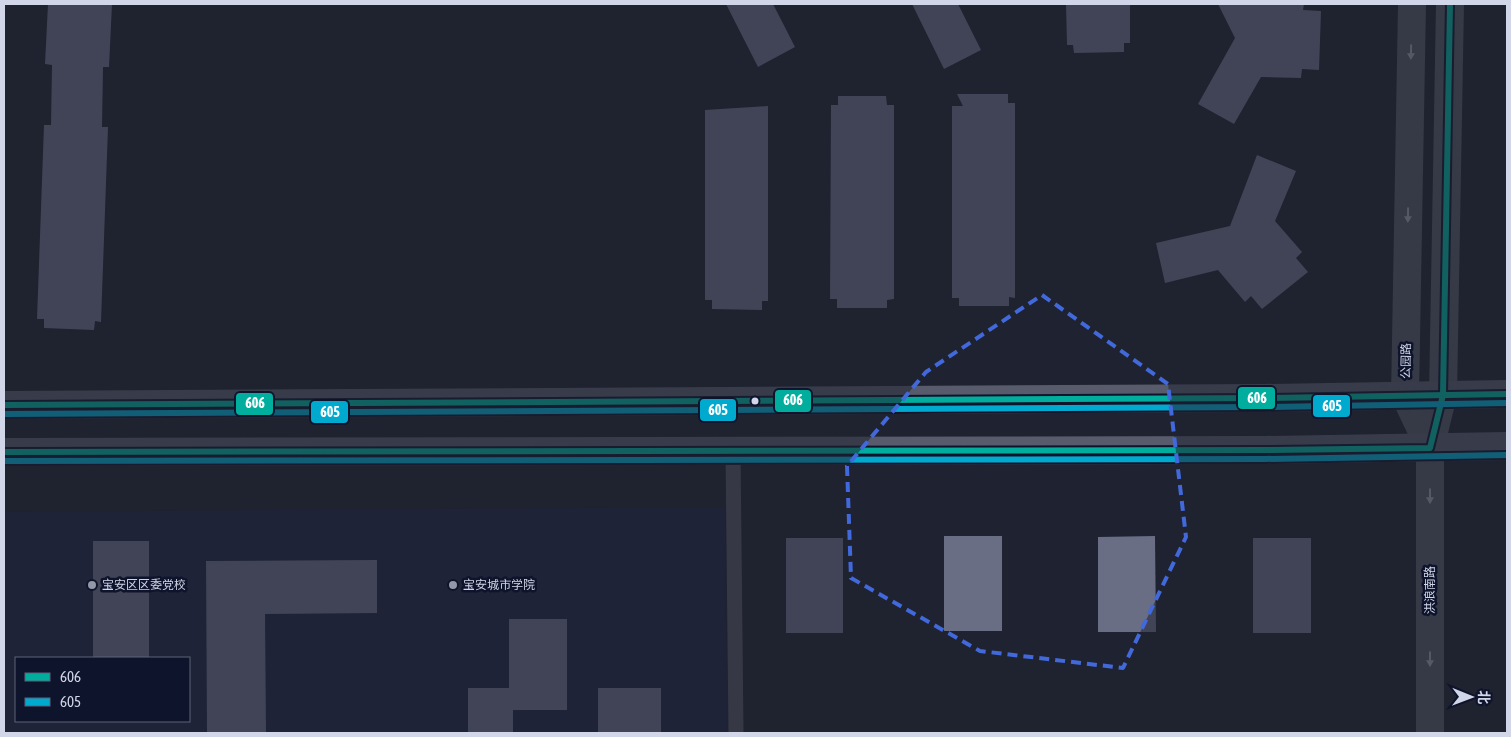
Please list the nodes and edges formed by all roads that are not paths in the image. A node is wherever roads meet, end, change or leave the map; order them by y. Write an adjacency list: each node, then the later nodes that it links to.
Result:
1 (1412, 4): 5 (main road, 公园路, one-way to 5)
2 (1450, 4): 4 (main road)
3 (1507, 394): 4 (main road)
4 (1443, 395): 5 (main road); 8 (main road)
5 (1405, 396): 6 (main road); 8 (main road, 公园路)
6 (4, 405)
7 (1507, 446): 8 (main road)
8 (1430, 448): 9 (main road); 12 (main road, 洪浪南路, one-way to 12)
9 (733, 451): 10 (main road); 11 (lane)
10 (4, 452)
11 (736, 733)
12 (1430, 733)

